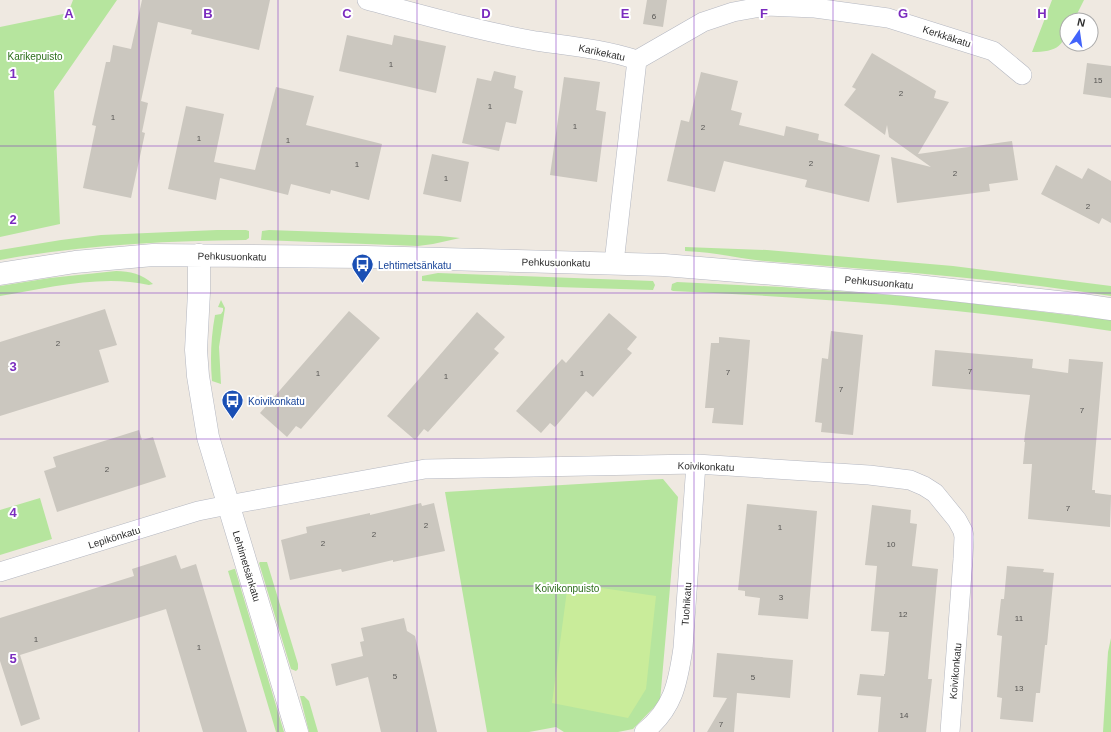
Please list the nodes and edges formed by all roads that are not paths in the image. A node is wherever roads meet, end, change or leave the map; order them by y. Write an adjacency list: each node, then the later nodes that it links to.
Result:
1 (367, 0): 2 (street, Karikekatu)
2 (637, 60): 3 (street, Kerkkäkatu); 5 (street, Karikekatu)
3 (1022, 75)
4 (199, 255): 5 (main road, Pehkusuonkatu); 6 (main road, Pehkusuonkatu); 9 (main road, Lehtimetsänkatu)
5 (614, 263): 7 (main road, Pehkusuonkatu)
6 (0, 274)
7 (1111, 309)
8 (696, 464): 9 (street, Koivikonkatu); 12 (street, Tuohikatu); 13 (street, Koivikonkatu)
9 (228, 505): 10 (street, Lepikönkatu); 11 (main road, Lehtimetsänkatu)
10 (0, 572)
11 (297, 732)
12 (644, 732)
13 (950, 732)

